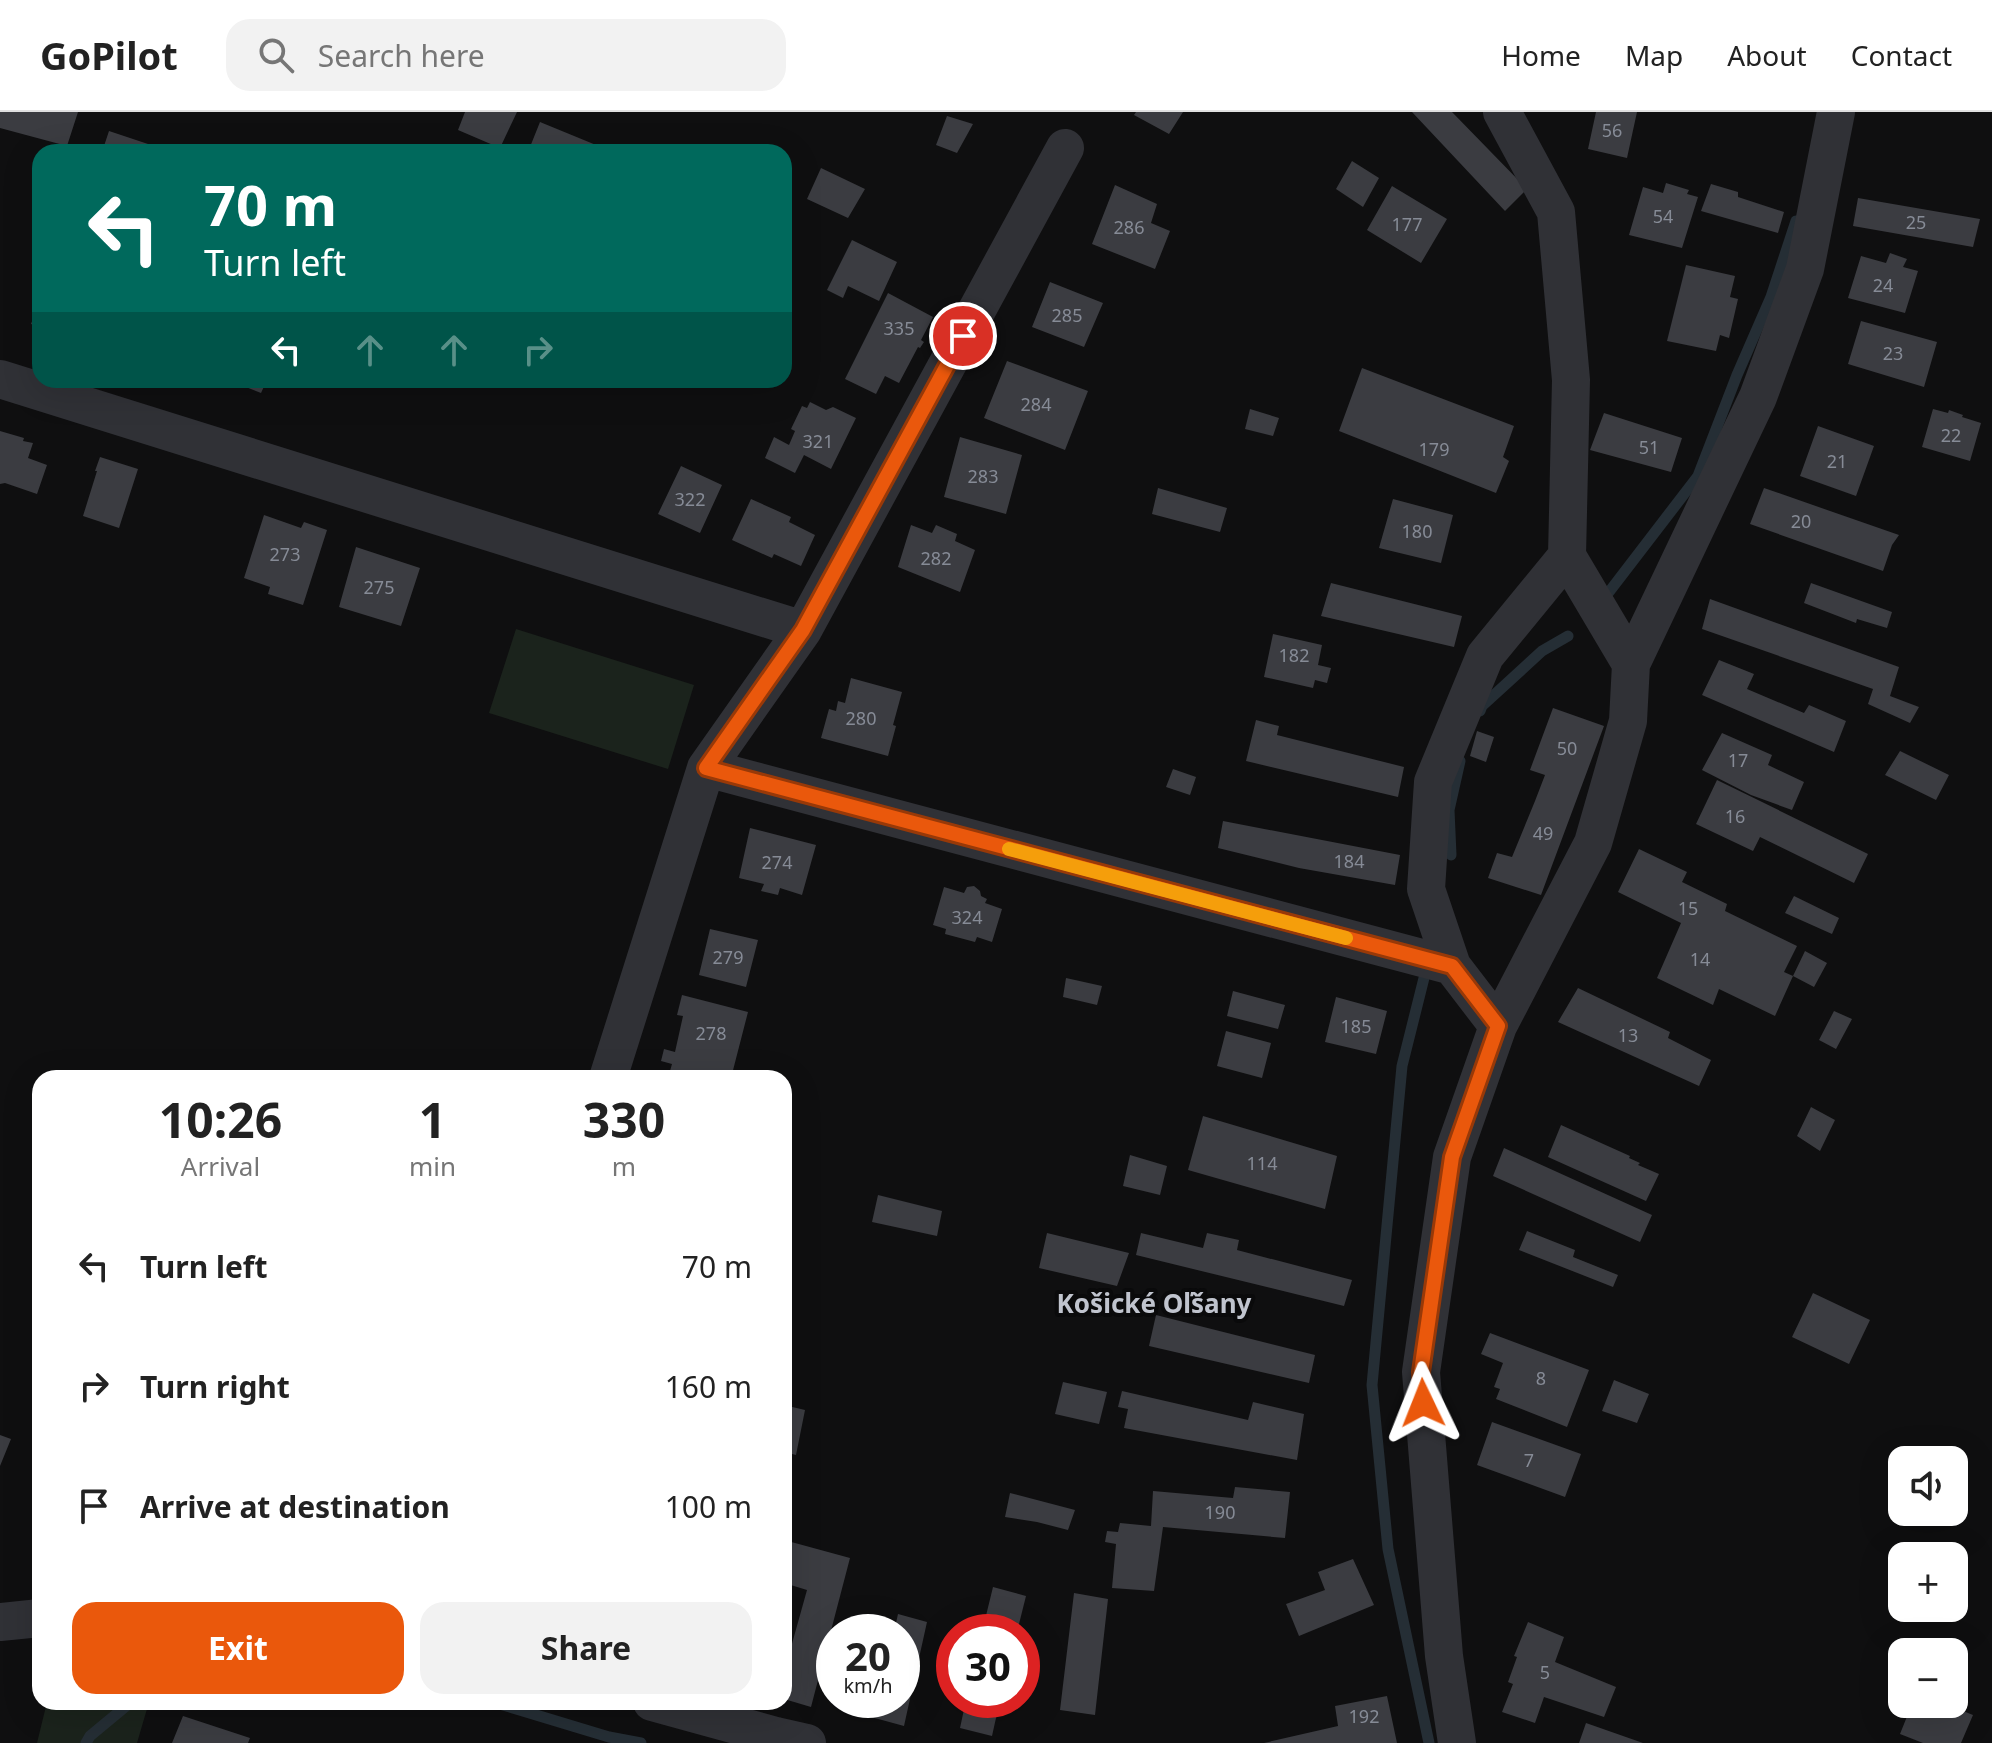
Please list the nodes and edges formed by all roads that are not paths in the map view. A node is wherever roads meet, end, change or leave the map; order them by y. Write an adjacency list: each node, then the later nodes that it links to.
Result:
1 (1502, 112): 5 (street)
2 (1836, 112): 7 (street)
3 (1065, 148): 6 (street)
4 (0, 379): 6 (street)
5 (1567, 556): 7 (street); 9 (street)
6 (803, 630): 8 (street)
7 (1631, 664): 10 (street)
8 (706, 768): 9 (street); 11 (street)
9 (1452, 966): 10 (street)
10 (1498, 1026): 16 (street)
11 (611, 1070)
12 (32, 1619): 13 (street)
13 (0, 1622)
14 (681, 1710): 15 (street)
15 (807, 1743)
16 (1457, 1743)

